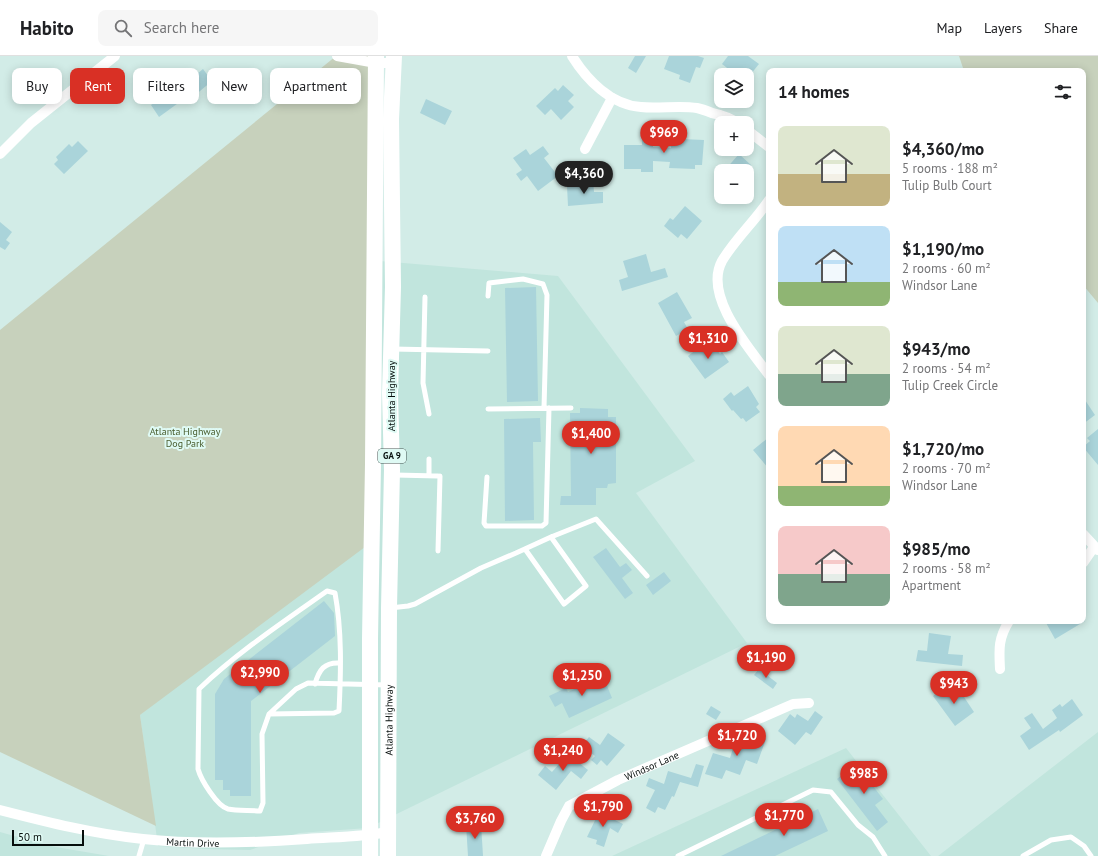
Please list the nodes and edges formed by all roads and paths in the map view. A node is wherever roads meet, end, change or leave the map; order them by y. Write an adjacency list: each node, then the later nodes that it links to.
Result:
1 (115, 56): 11 (street)
2 (337, 56): 5 (street)
3 (572, 56): 6 (street)
4 (394, 59): 5 (street); 15 (main road, Atlanta Highway / GA 9)
5 (376, 60): 40 (main road, Atlanta Highway / GA 9)
6 (612, 98): 7 (street); 10 (street)
7 (723, 116)
8 (754, 135): 9 (street)
9 (766, 145)
10 (585, 149)
11 (0, 154)
12 (766, 204): 18 (street)
13 (488, 296): 19 (lane)
14 (425, 297): 16 (lane)
15 (391, 349): 16 (lane); 24 (main road, Atlanta Highway / GA 9)
16 (423, 350): 17 (lane); 22 (lane)
17 (488, 351)
18 (766, 371)
19 (547, 408): 20 (lane); 21 (lane); 26 (lane)
20 (571, 408)
21 (488, 409)
22 (429, 414)
23 (429, 459): 25 (lane)
24 (392, 475): 25 (lane); 34 (main road, Atlanta Highway / GA 9)
25 (429, 476): 31 (lane)
26 (487, 477)
27 (551, 537): 30 (lane); 30 (lane); 33 (lane)
28 (1086, 537): 29 (street)
29 (1096, 548): 32 (street)
30 (525, 549): 34 (lane)
31 (438, 551)
32 (1086, 560)
33 (647, 576)
34 (389, 608): 41 (main road, Atlanta Highway / GA 9)
35 (1007, 624): 37 (street)
36 (340, 663): 38 (lane); 39 (lane); 43 (lane)
37 (1000, 669)
38 (315, 684): 39 (lane); 43 (lane)
39 (340, 684): 40 (lane); 43 (lane)
40 (370, 685): 41 (lane); 46 (main road, Atlanta Highway / GA 9)
41 (388, 685): 45 (main road, Atlanta Highway / GA 9)
42 (809, 703): 51 (street, Windsor Lane)
43 (269, 714)
44 (0, 810): 47 (street, Martin Drive)
45 (388, 832): 46 (street, Martin Drive); 50 (main road, Atlanta Highway / GA 9)
46 (370, 836): 47 (street, Martin Drive); 49 (main road, Atlanta Highway / GA 9)
47 (144, 840): 48 (lane)
48 (139, 856)
49 (370, 856)
50 (388, 856)
51 (546, 856)
52 (678, 856): 53 (lane)
53 (885, 856)
54 (1023, 856): 55 (lane)
55 (1091, 856)

